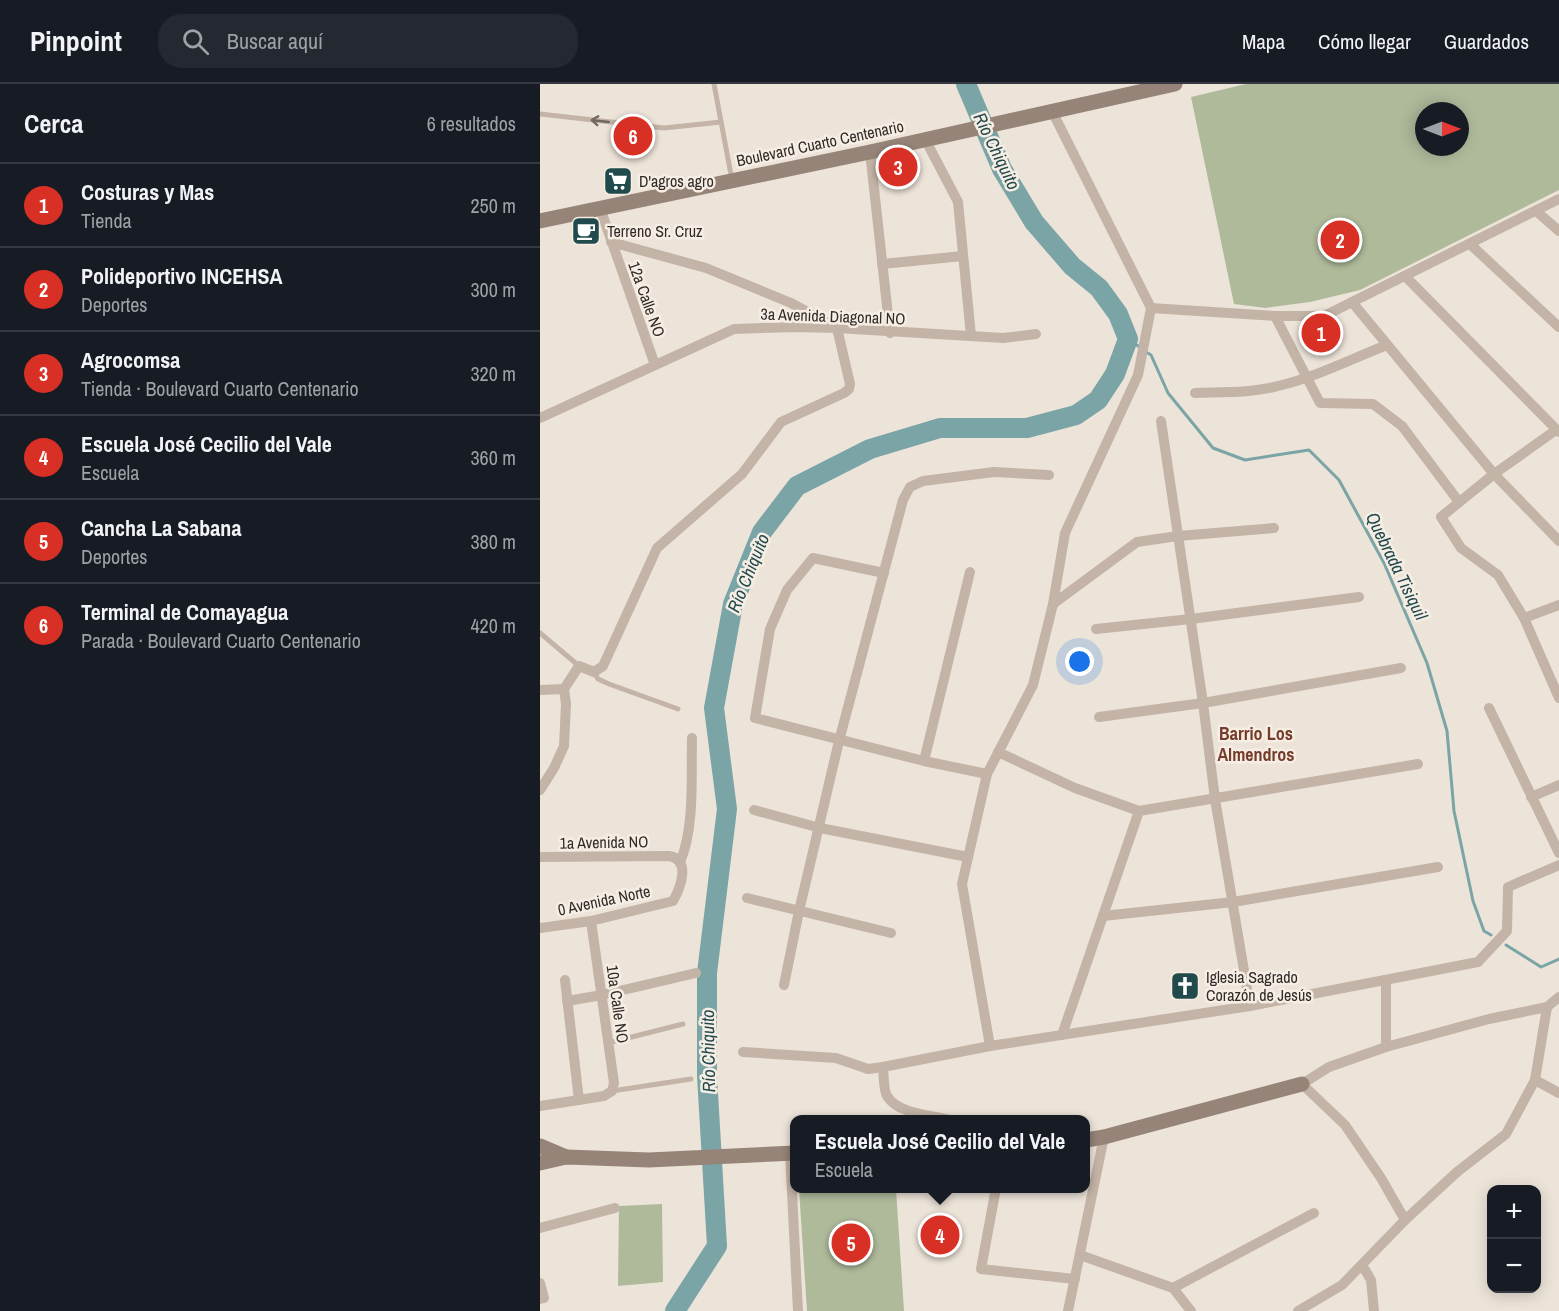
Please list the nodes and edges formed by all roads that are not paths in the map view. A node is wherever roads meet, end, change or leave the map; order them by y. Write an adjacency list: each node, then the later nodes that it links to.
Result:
1 (714, 84): 5 (lane)
2 (1176, 84): 3 (main road, Boulevard Cuarto Centenario)
3 (1052, 111): 6 (main road, Boulevard Cuarto Centenario); 20 (street)
4 (540, 114): 5 (lane, one-way to 4)
5 (721, 122): 8 (lane)
6 (929, 138): 7 (main road, Boulevard Cuarto Centenario); 16 (street)
7 (870, 152): 8 (main road, Boulevard Cuarto Centenario); 17 (street)
8 (732, 180): 10 (main road, Boulevard Cuarto Centenario)
9 (1559, 199): 11 (street)
10 (600, 208): 12 (main road, Boulevard Cuarto Centenario); 14 (street, 12a Calle NO)
11 (1536, 211): 13 (street); 15 (street)
12 (540, 221)
13 (1559, 231)
14 (611, 242): 23 (street); 28 (street, 12a Calle NO)
15 (1470, 244): 18 (street); 22 (street)
16 (963, 256): 17 (street); 26 (street)
17 (882, 264): 24 (street)
18 (1405, 276): 19 (street); 33 (street)
19 (1352, 302): 21 (street); 27 (street)
20 (1151, 308): 21 (street); 43 (street)
21 (1275, 316): 29 (street)
22 (1559, 327)
23 (837, 328): 24 (street, 3a Avenida Diagonal NO); 28 (street, 3a Avenida Diagonal NO); 51 (street)
24 (890, 333): 26 (street, 3a Avenida Diagonal NO)
25 (1036, 334): 26 (street, 3a Avenida Diagonal NO)
26 (971, 336)
27 (1387, 345): 29 (street); 34 (street)
28 (655, 365): 31 (street, 3a Avenida Diagonal NO)
29 (1306, 377): 30 (street); 36 (street)
30 (1195, 393)
31 (540, 418)
32 (1161, 421): 38 (street)
33 (1557, 431): 34 (street)
34 (1494, 474): 36 (street); 39 (street)
35 (1049, 475): 41 (street)
36 (1459, 502): 45 (street)
37 (1274, 528): 38 (street)
38 (1178, 536): 43 (street); 46 (street)
39 (1559, 540)
40 (970, 572): 62 (street)
41 (884, 573): 60 (street); 60 (street)
42 (1359, 597): 46 (street)
43 (1053, 604): 61 (street)
44 (1559, 605): 45 (street)
45 (1524, 618): 54 (street)
46 (1191, 620): 47 (street); 55 (street)
47 (1096, 629)
48 (540, 633): 49 (lane)
49 (579, 666): 51 (street); 52 (street)
50 (1401, 668): 55 (street)
51 (594, 672): 57 (lane)
52 (564, 689): 53 (street); 66 (street)
53 (540, 690)
54 (1559, 698)
55 (1203, 703): 58 (street); 68 (street)
56 (1489, 708): 67 (street)
57 (678, 709)
58 (1099, 717)
59 (692, 738): 75 (street)
60 (839, 741): 62 (street); 71 (street)
61 (998, 752): 64 (street); 70 (street)
62 (924, 761): 64 (street)
63 (1418, 764): 68 (street)
64 (987, 774): 73 (street)
65 (1559, 785): 67 (street)
66 (540, 790)
67 (1531, 797): 72 (street)
68 (1215, 799): 70 (street); 79 (street)
69 (754, 810): 71 (street)
70 (1139, 811): 81 (street)
71 (820, 828): 73 (street); 80 (street)
72 (1559, 853)
73 (968, 857): 97 (street)
74 (540, 858): 75 (street, 1a Avenida NO)
75 (680, 861): 82 (street, 0 Avenida Norte)
76 (1559, 865): 87 (street)
77 (1438, 867): 79 (street)
78 (747, 898): 80 (street)
79 (1233, 902): 81 (street); 92 (street)
80 (799, 911): 84 (street); 88 (street)
81 (1103, 916): 95 (street)
82 (591, 921): 83 (street, 0 Avenida Norte); 89 (street, 10a Calle NO)
83 (540, 928)
84 (891, 933)
85 (696, 973): 89 (street)
86 (565, 980): 91 (street)
87 (1386, 981): 92 (street); 98 (street)
88 (784, 984)
89 (602, 995): 91 (street); 96 (street, 10a Calle NO)
90 (1559, 998): 93 (street)
91 (567, 1001): 106 (street)
92 (1250, 1006): 95 (street)
93 (1546, 1007): 98 (street); 102 (street)
94 (683, 1024): 96 (lane)
95 (1062, 1035): 97 (street)
96 (608, 1042): 104 (street, 10a Calle NO)
97 (990, 1046): 100 (street)
98 (1386, 1047): 103 (street)
99 (743, 1052): 100 (street)
100 (883, 1067): 108 (street)
101 (691, 1079): 104 (lane)
102 (1535, 1080): 105 (street); 119 (street)
103 (1302, 1084): 109 (main road); 119 (street)
104 (612, 1091): 106 (street)
105 (1559, 1093)
106 (579, 1100): 107 (street)
107 (540, 1106)
108 (921, 1115)
109 (1104, 1137): 110 (main road); 121 (street)
110 (1090, 1139)
111 (540, 1146): 113 (main road)
112 (790, 1153): 113 (main road)
113 (566, 1157): 114 (main road)
114 (540, 1163)
115 (794, 1193): 127 (street)
116 (995, 1193): 123 (street)
117 (615, 1208): 120 (street)
118 (1314, 1213): 125 (street)
119 (1405, 1220): 122 (street)
120 (540, 1228)
121 (1080, 1255): 123 (street); 125 (street)
122 (1362, 1264): 130 (street); 131 (street)
123 (1075, 1279): 128 (street)
124 (540, 1283): 126 (street)
125 (1173, 1288): 129 (street)
126 (542, 1298)
127 (798, 1311)
128 (1068, 1311)
129 (1191, 1311)
130 (1298, 1311)
131 (1374, 1311)

